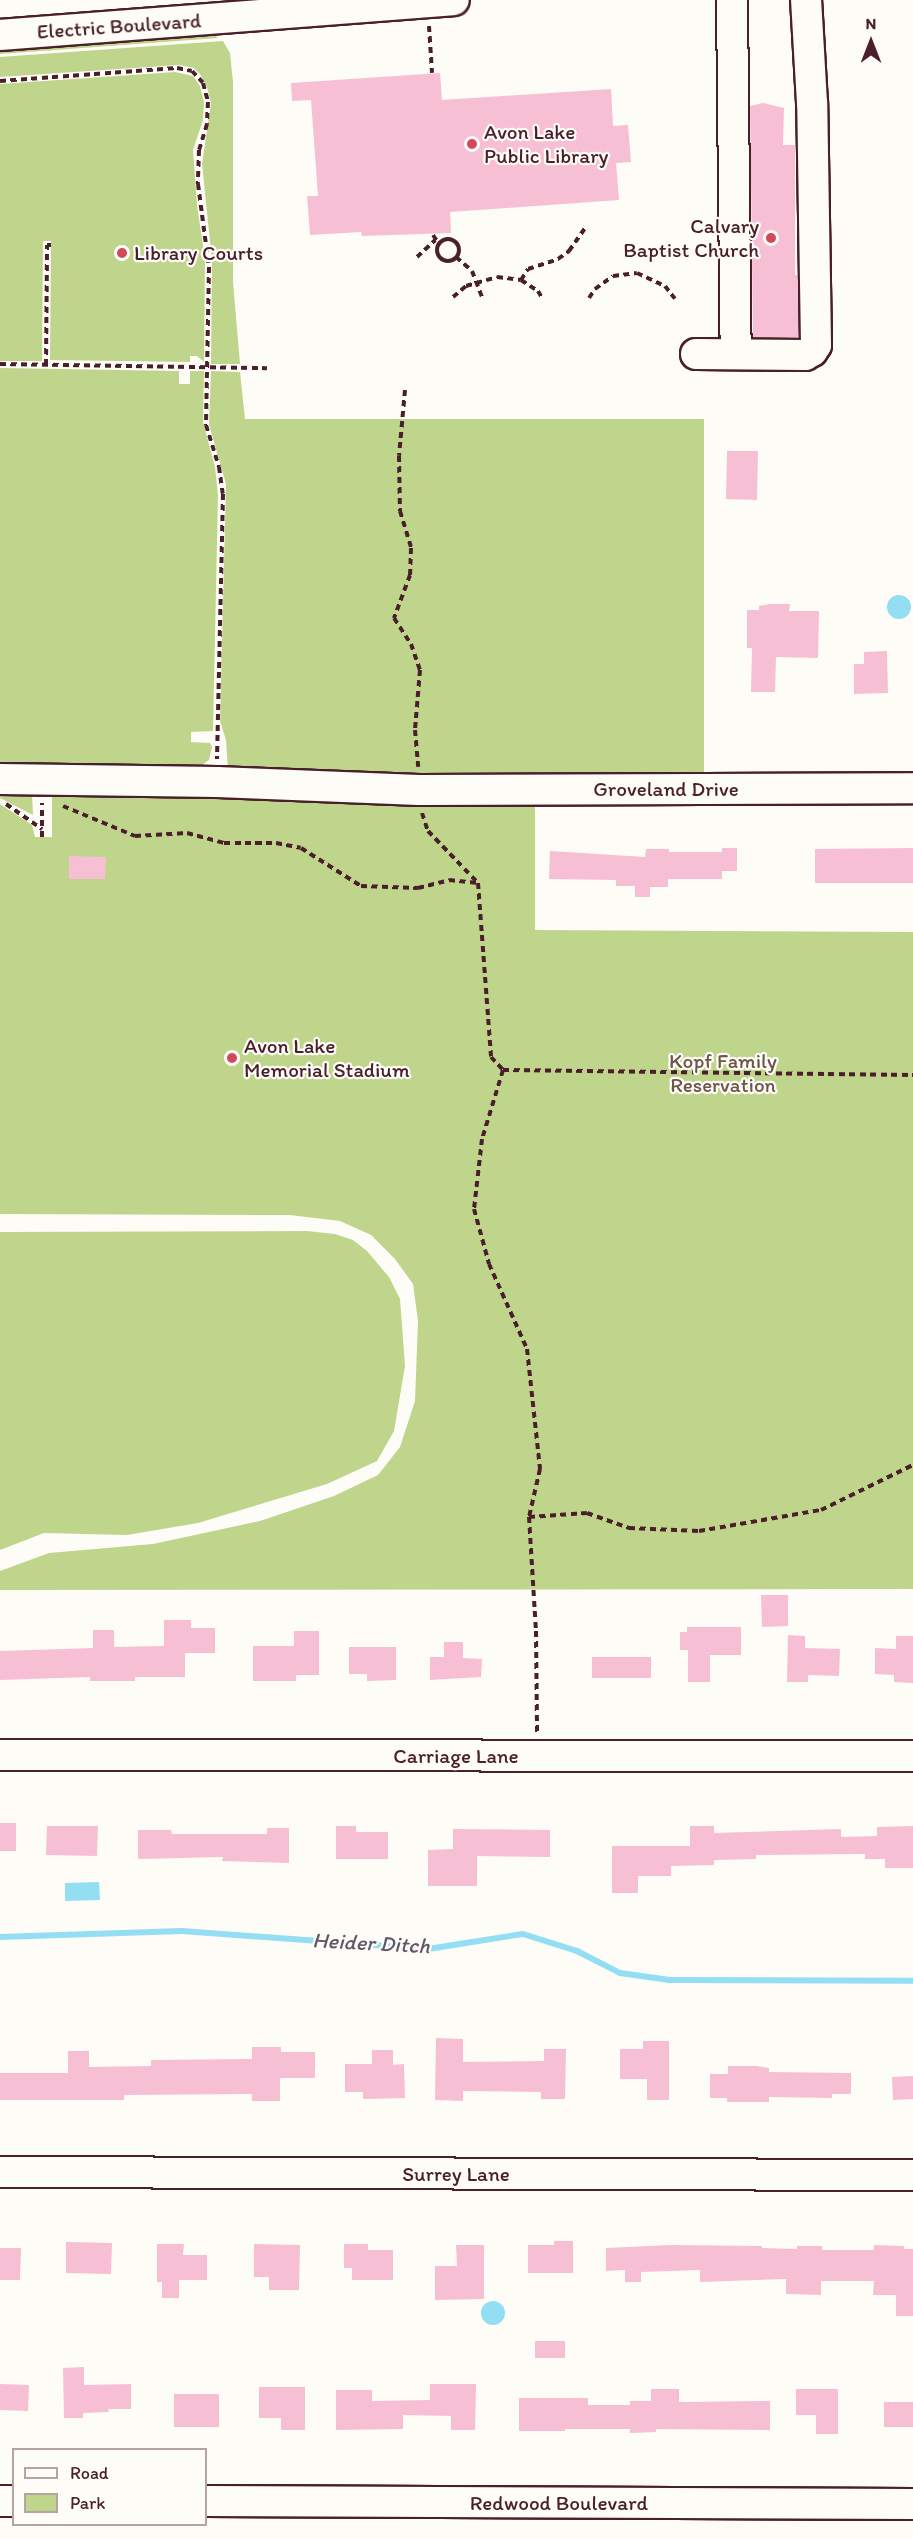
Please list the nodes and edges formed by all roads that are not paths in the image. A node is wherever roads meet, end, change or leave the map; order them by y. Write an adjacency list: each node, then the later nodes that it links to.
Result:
1 (454, 0): 4 (street, Electric Boulevard)
2 (732, 0): 7 (street)
3 (806, 0): 7 (street)
4 (240, 8): 5 (street, Electric Boulevard)
5 (0, 35)
6 (696, 354): 7 (street)
7 (736, 354)
8 (0, 779): 9 (street, Groveland Drive)
9 (913, 788)
10 (0, 1755): 11 (street, Carriage Lane)
11 (913, 1756)
12 (0, 2172): 13 (street, Surrey Lane)
13 (913, 2175)
14 (207, 2501): 15 (street, Redwood Boulevard)
15 (913, 2504)

